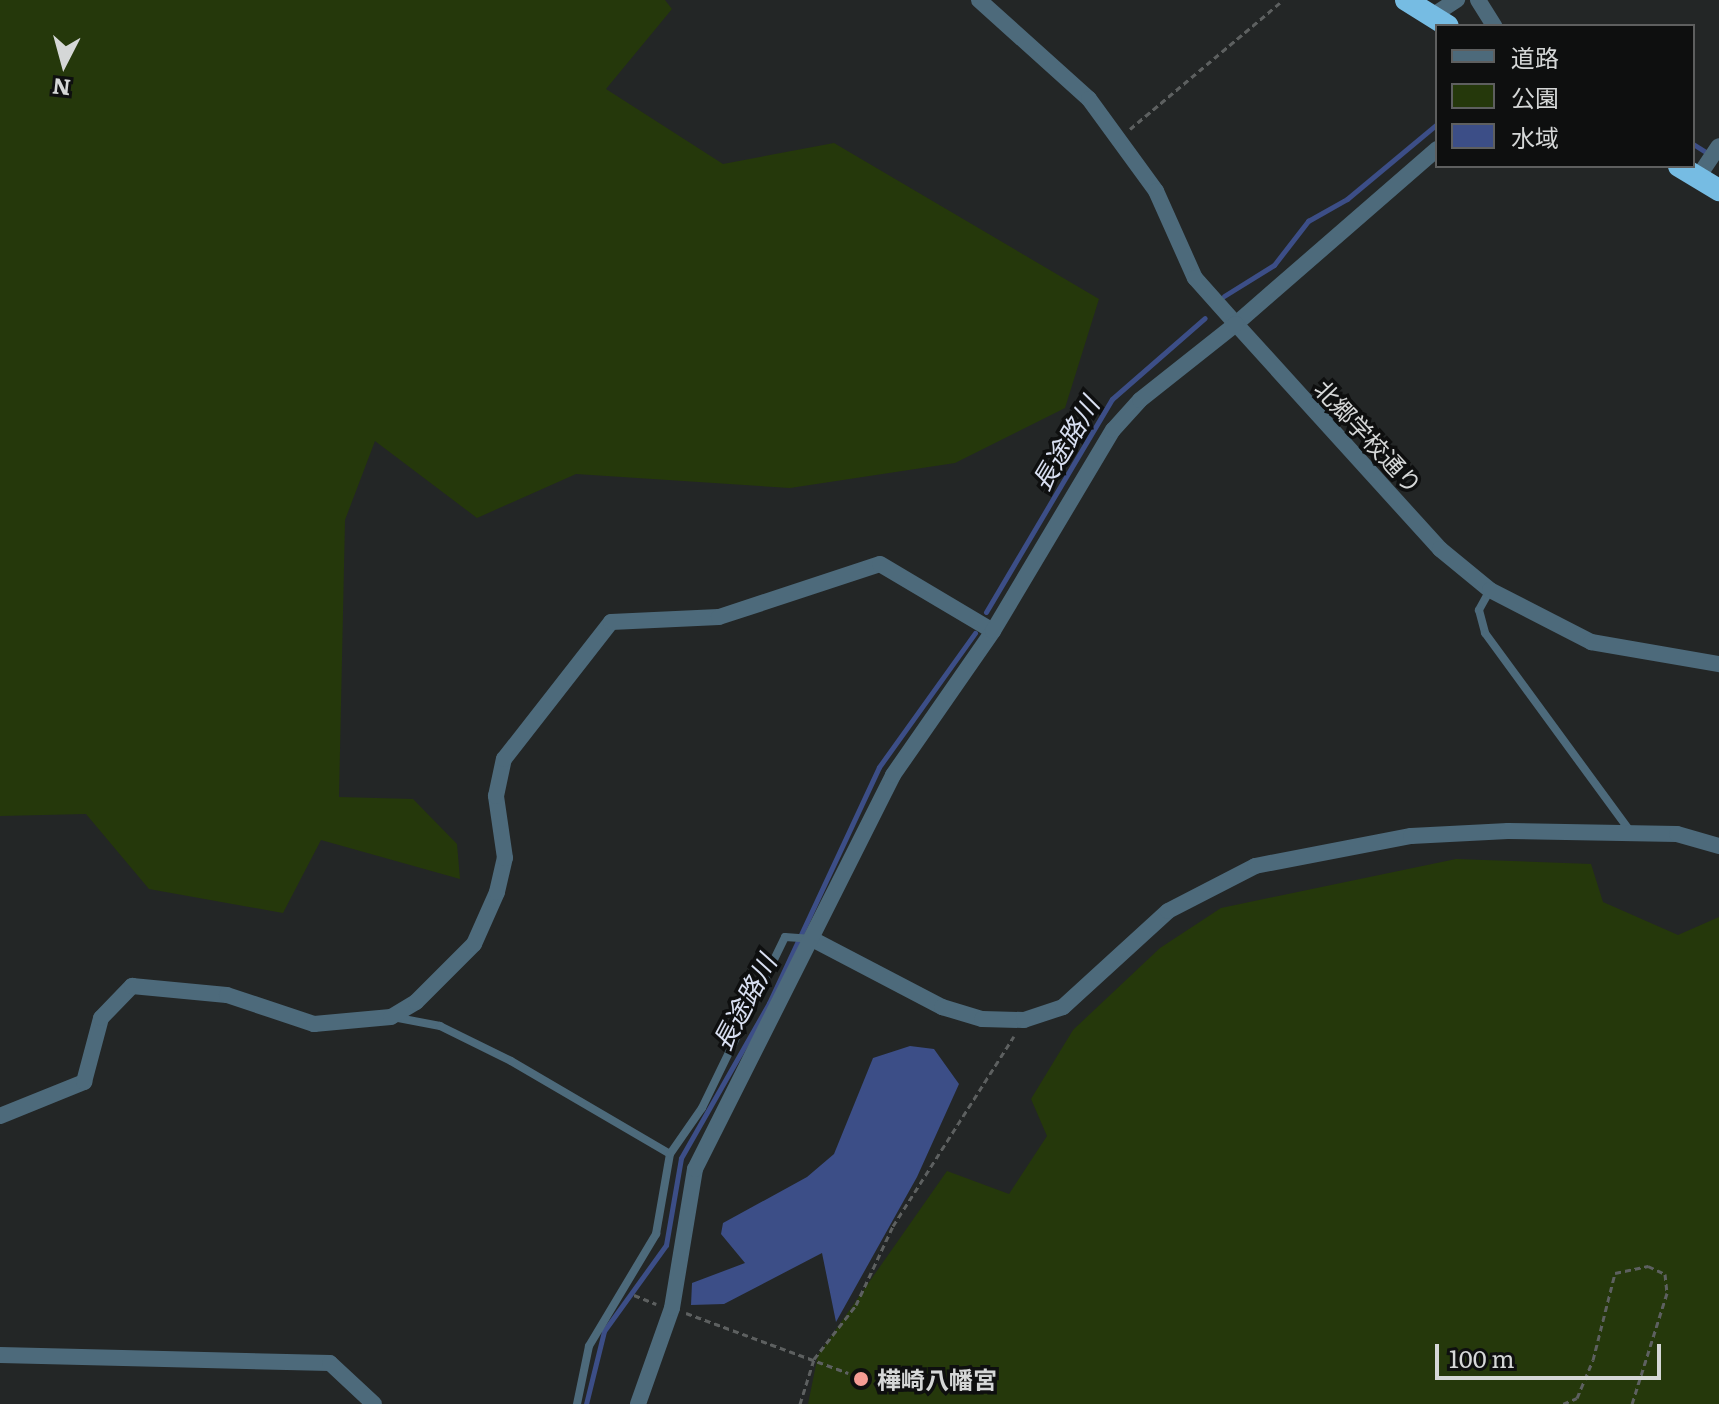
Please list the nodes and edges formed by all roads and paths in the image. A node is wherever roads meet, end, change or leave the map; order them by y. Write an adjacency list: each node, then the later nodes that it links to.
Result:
1 (979, 0): 8 (street, 北郷学校通り)
2 (1283, 0): 8 (path)
3 (1406, 0): 6 (highway)
4 (1457, 0): 6 (street)
5 (1478, 0): 7 (street)
6 (1440, 21)
7 (1493, 24)
8 (1117, 141): 13 (street, 北郷学校通り)
9 (1719, 146): 11 (street)
10 (1435, 151): 13 (street)
11 (1695, 169): 12 (highway)
12 (1719, 190)
13 (1236, 324): 14 (street, 北郷学校通り); 15 (street)
14 (1490, 590): 16 (street, 北郷学校通り); 17 (lane)
15 (993, 631): 19 (street); 20 (street)
16 (1719, 664)
17 (1630, 831): 18 (street); 21 (street)
18 (1719, 846)
19 (812, 939): 21 (street); 23 (lane); 25 (street)
20 (391, 1017): 22 (street); 23 (lane)
21 (1024, 1020): 27 (path)
22 (0, 1116)
23 (670, 1154): 30 (lane)
24 (635, 1295): 25 (path)
25 (672, 1308): 27 (path); 31 (street)
26 (0, 1355): 29 (street)
27 (814, 1359): 28 (path); 32 (path)
28 (848, 1373)
29 (374, 1404)
30 (577, 1404)
31 (638, 1404)
32 (800, 1404)
33 (1563, 1404): 34 (path)
34 (1632, 1404)

